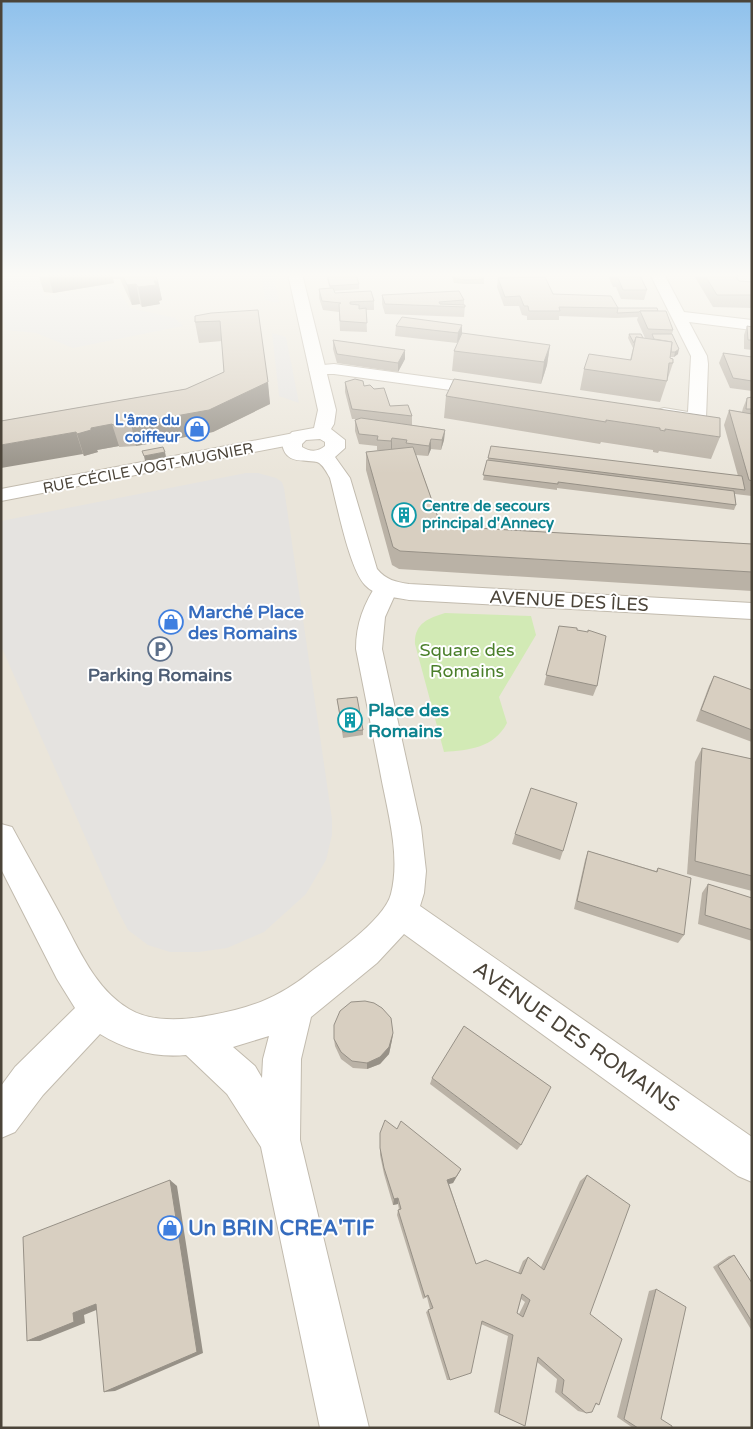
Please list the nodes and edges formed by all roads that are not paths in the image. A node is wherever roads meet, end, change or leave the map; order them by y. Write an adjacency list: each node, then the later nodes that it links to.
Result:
1 (311, 341): 3 (street)
2 (691, 341): 5 (street)
3 (318, 370): 4 (street); 6 (street)
4 (504, 392)
5 (649, 412)
6 (320, 433): 7 (street, RUE CÉCILE VOGT-MUGNIER); 8 (street)
7 (294, 439): 8 (street); 9 (street, RUE CÉCILE VOGT-MUGNIER)
8 (322, 456): 10 (street)
9 (1, 495)
10 (386, 588): 11 (street, AVENUE DES ÎLES); 13 (street)
11 (752, 611)
12 (1, 837): 15 (street)
13 (400, 912): 14 (street); 19 (street, AVENUE DES ROMAINS)
14 (295, 1006): 16 (street); 18 (street)
15 (99, 1009): 16 (street); 17 (street)
16 (194, 1037): 18 (street)
17 (1, 1118)
18 (280, 1140): 20 (street)
19 (752, 1162)
20 (345, 1428)

